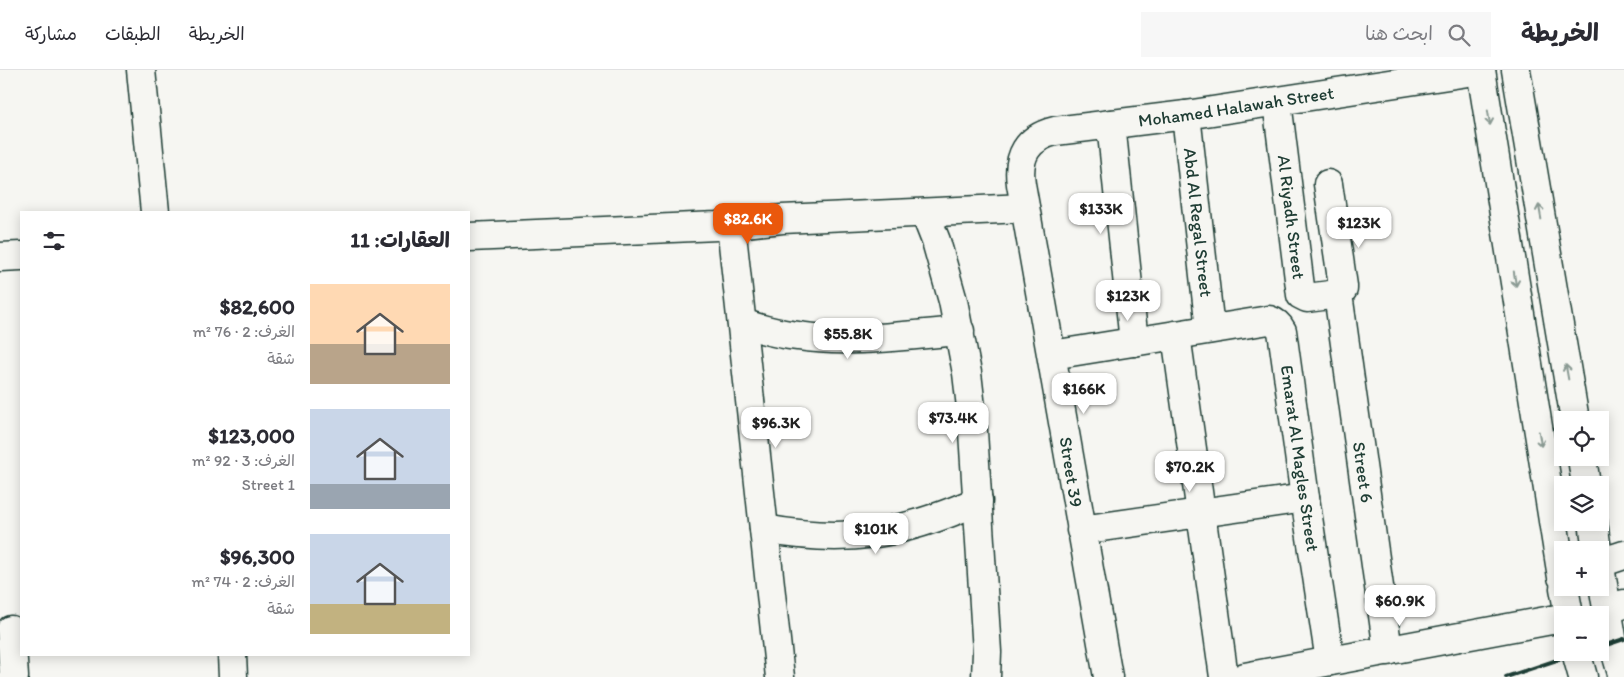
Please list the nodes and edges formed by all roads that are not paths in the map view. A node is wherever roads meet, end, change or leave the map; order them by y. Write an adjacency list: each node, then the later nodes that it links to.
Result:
1 (142, 70): 10 (street)
2 (1481, 70): 4 (street, Mohamed Halawah Street); 29 (street, one-way to 29)
3 (1516, 70): 23 (street, one-way to 3)
4 (1277, 102): 5 (street, Mohamed Halawah Street); 16 (street, Al Riyadh Street)
5 (1186, 115): 6 (street, Mohamed Halawah Street); 18 (street, Abd Al Regal Street)
6 (1110, 124): 7 (street, Mohamed Halawah Street); 21 (street)
7 (1026, 149): 9 (street, Street 39)
8 (1328, 184): 16 (street, Street 6)
9 (1025, 208): 11 (street); 22 (street, Street 39)
10 (155, 211)
11 (925, 212): 12 (street); 19 (street)
12 (731, 225): 13 (street); 17 (street)
13 (470, 237)
14 (20, 256): 15 (street)
15 (0, 257)
16 (1338, 294): 36 (street, Street 6)
17 (742, 323): 19 (street); 27 (street)
18 (1210, 329): 20 (street); 24 (street, Emarat Al Magles Street)
19 (960, 331): 25 (street)
20 (1176, 335): 21 (street); 26 (street)
21 (1134, 342): 22 (street)
22 (1052, 355): 28 (street, Street 39)
23 (1573, 411)
24 (1305, 498): 26 (street); 39 (street, Emarat Al Magles Street)
25 (978, 502): 27 (street); 43 (street)
26 (1201, 513): 28 (street); 45 (street)
27 (764, 529): 42 (street)
28 (1081, 530): 44 (street, Street 39)
29 (1556, 541)
30 (1624, 555): 31 (street)
31 (1609, 561)
32 (1609, 589): 33 (street)
33 (1616, 607): 48 (street)
34 (1554, 620): 36 (street)
35 (11, 630): 40 (street)
36 (1388, 651): 39 (street)
37 (232, 656): 41 (street)
38 (1579, 661): 47 (street)
39 (1330, 662): 46 (street)
40 (14, 677)
41 (233, 677)
42 (780, 677)
43 (986, 677)
44 (1108, 677)
45 (1224, 677)
46 (1245, 677)
47 (1583, 677)
48 (1623, 677)

